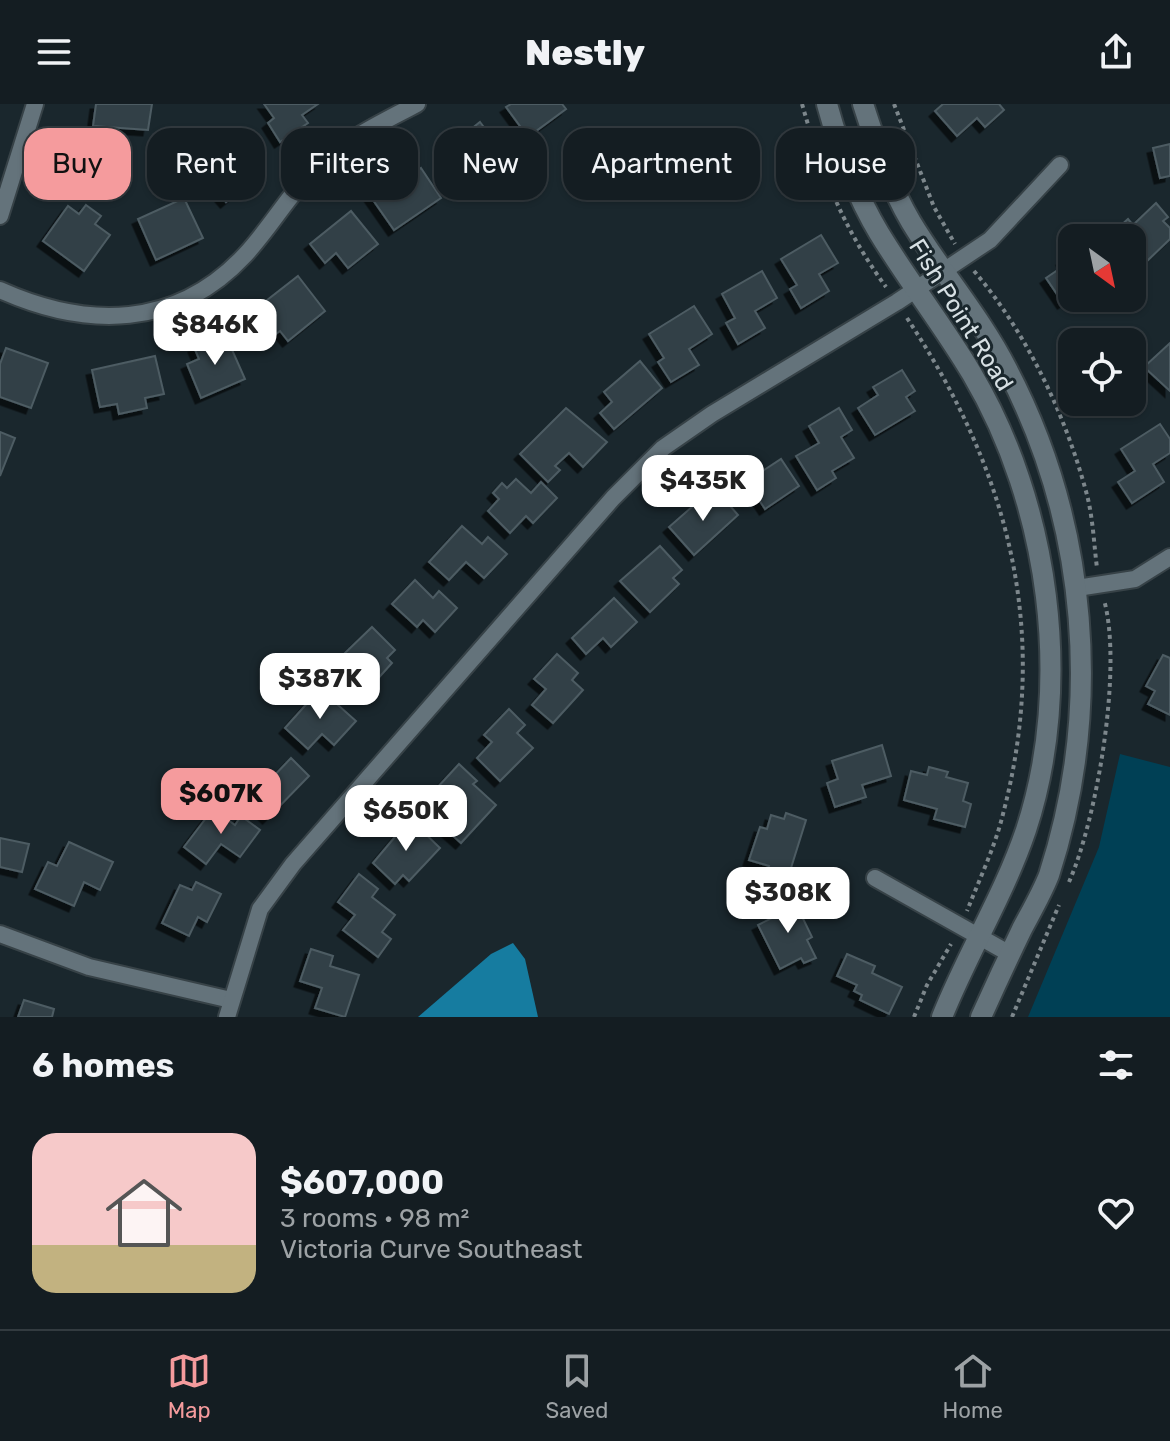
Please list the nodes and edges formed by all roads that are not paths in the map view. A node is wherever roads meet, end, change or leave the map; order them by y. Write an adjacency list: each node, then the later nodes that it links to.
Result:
1 (35, 104): 6 (street)
2 (417, 104): 9 (street)
3 (827, 104): 8 (street, Fish Point Road)
4 (863, 104): 7 (street, Fish Point Road)
5 (1060, 165): 7 (street)
6 (0, 216)
7 (945, 270): 8 (street); 11 (street, Fish Point Road)
8 (917, 289): 14 (street, Fish Point Road); 16 (street)
9 (0, 290)
10 (1170, 557): 11 (street)
11 (1077, 588): 15 (street, Fish Point Road)
12 (875, 878): 14 (street)
13 (0, 934): 16 (street)
14 (980, 937): 15 (street); 18 (street, Fish Point Road)
15 (1010, 954): 19 (street, Fish Point Road)
16 (231, 1000): 17 (street)
17 (227, 1017)
18 (942, 1017)
19 (981, 1017)

